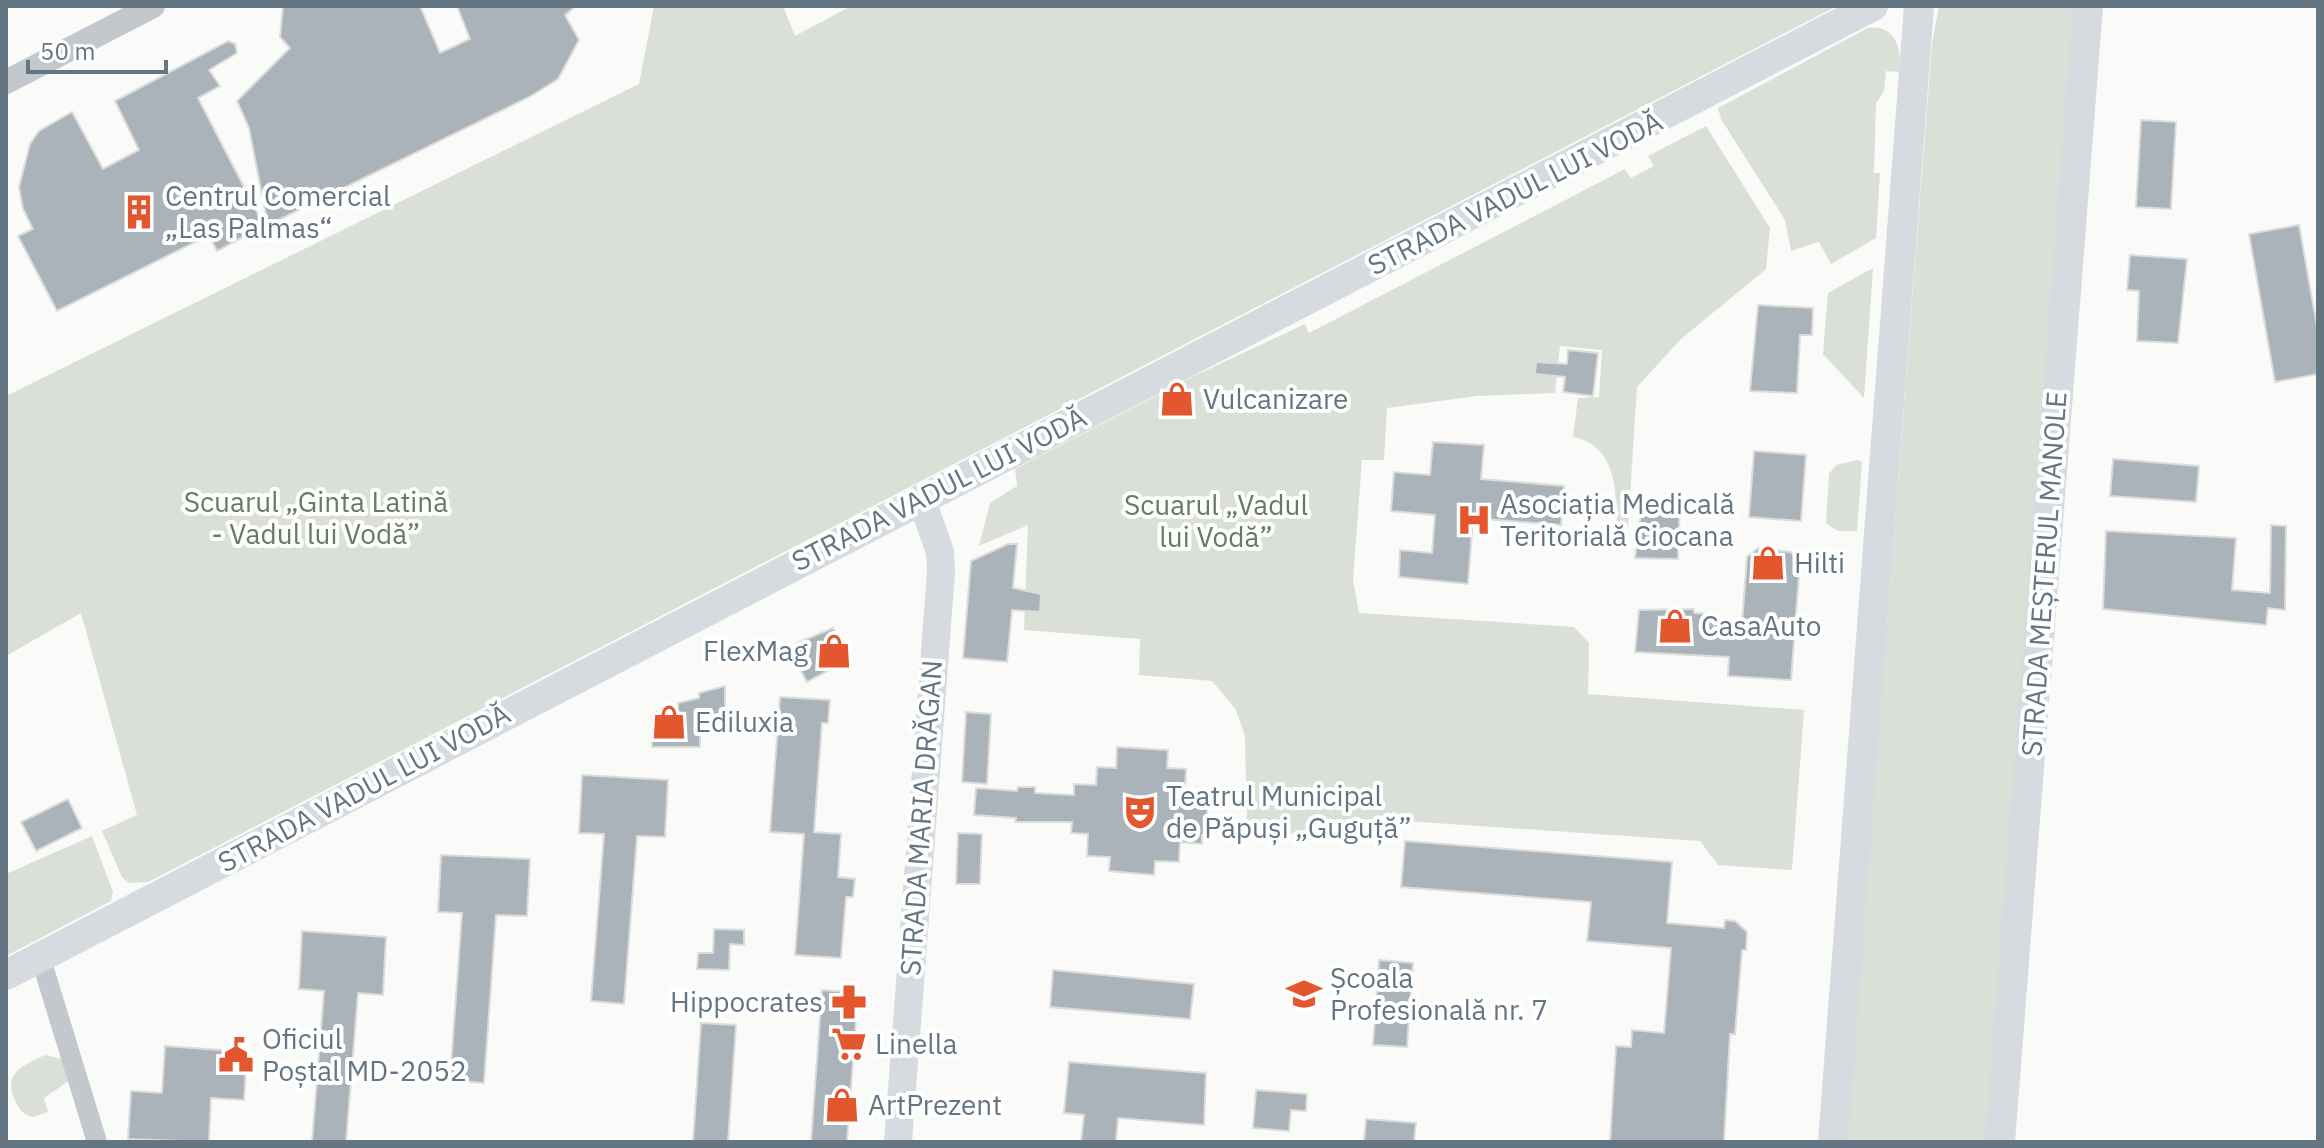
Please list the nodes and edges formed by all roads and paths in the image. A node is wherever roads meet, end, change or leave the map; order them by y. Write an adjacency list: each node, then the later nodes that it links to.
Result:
1 (153, 6): 5 (street)
2 (1873, 6): 6 (main road, STRADA VADUL LUI VODĂ)
3 (1919, 6): 11 (main road)
4 (2088, 6): 12 (main road, STRADA MEȘTERUL MANOLE)
5 (6, 82)
6 (921, 498): 7 (main road, STRADA VADUL LUI VODĂ); 10 (main road, STRADA MARIA DRĂGAN)
7 (40, 956): 8 (main road, STRADA VADUL LUI VODĂ); 9 (street)
8 (6, 975)
9 (97, 1142)
10 (898, 1142)
11 (1833, 1142)
12 (2000, 1142)

